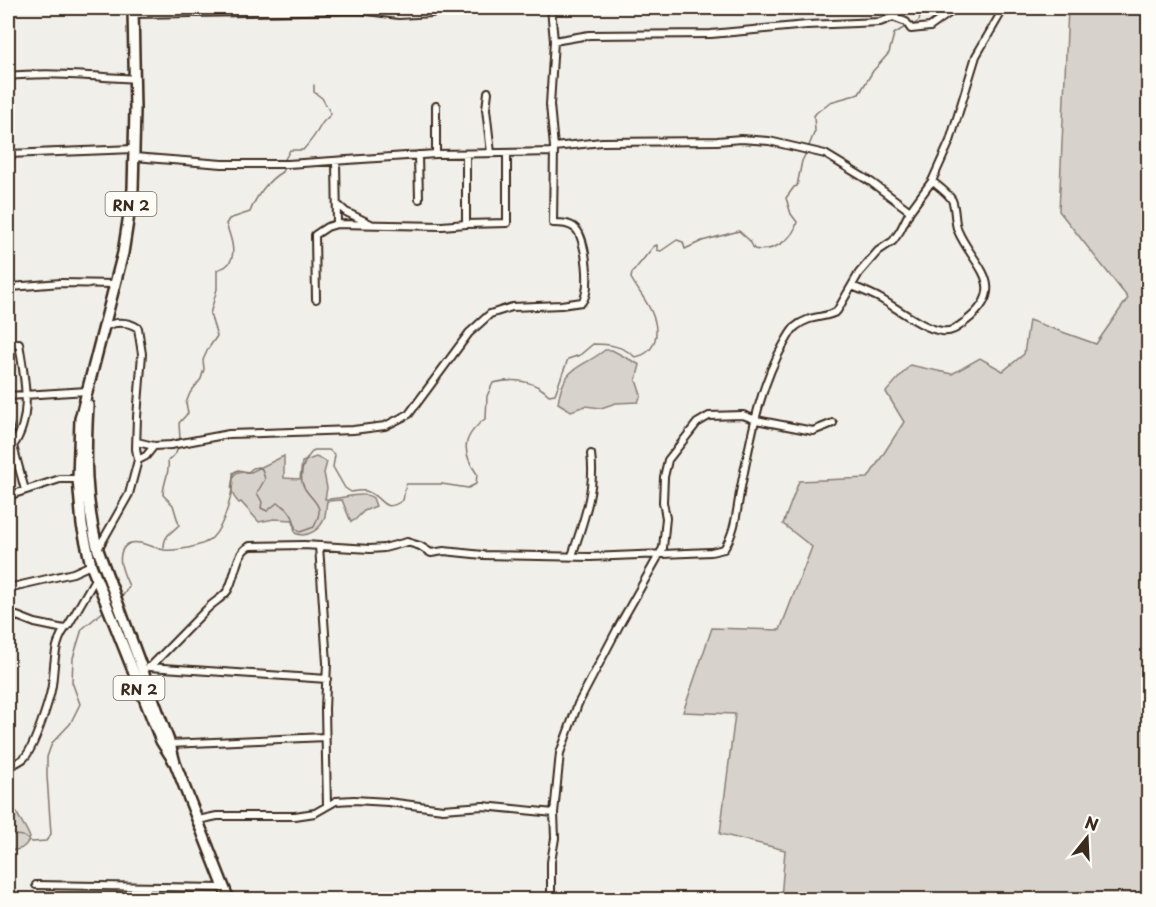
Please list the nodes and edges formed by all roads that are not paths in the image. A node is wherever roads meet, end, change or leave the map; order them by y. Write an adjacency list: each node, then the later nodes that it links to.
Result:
1 (435, 8): 5 (street)
2 (551, 8): 6 (street)
3 (956, 8): 6 (street)
4 (1006, 8): 20 (street)
5 (133, 11): 8 (main road, RN 2)
6 (554, 41): 11 (street)
7 (8, 76): 8 (street)
8 (135, 79): 12 (main road, RN 2)
9 (488, 92): 13 (street)
10 (436, 106): 15 (street)
11 (554, 149): 16 (street); 23 (street); 40 (street)
12 (134, 153): 14 (street); 19 (street); 27 (main road, RN 2)
13 (491, 153): 16 (street); 18 (street)
14 (8, 154)
15 (435, 154): 17 (street); 18 (street)
16 (507, 154): 25 (street)
17 (418, 155): 19 (street); 21 (street)
18 (466, 155): 25 (street)
19 (336, 161): 22 (street)
20 (932, 181): 23 (street); 28 (street)
21 (419, 199)
22 (337, 204): 24 (street); 26 (street)
23 (909, 211): 28 (street)
24 (337, 224): 26 (street); 30 (street)
25 (466, 224): 26 (street)
26 (374, 225)
27 (116, 284): 29 (street); 31 (main road, RN 2)
28 (852, 286): 36 (street)
29 (11, 287)
30 (316, 299)
31 (103, 328): 33 (main road, RN 2); 39 (street)
32 (8, 344): 34 (street)
33 (87, 393): 34 (street); 44 (main road, RN 2); 48 (main road, RN 2)
34 (26, 395): 35 (street); 41 (street)
35 (8, 396)
36 (756, 420): 37 (street); 49 (street); 49 (street)
37 (833, 423)
38 (8, 424): 41 (street)
39 (137, 442): 40 (street); 43 (street)
40 (154, 446): 43 (street)
41 (10, 447): 45 (street)
42 (591, 454): 50 (street)
43 (138, 460): 48 (street)
44 (78, 479): 45 (street); 51 (main road, RN 2)
45 (25, 490): 46 (street)
46 (8, 496)
47 (319, 546): 50 (street); 56 (street); 57 (street)
48 (98, 550): 56 (main road, RN 2)
49 (658, 555): 50 (street); 63 (street)
50 (572, 556)
51 (91, 565): 52 (main road, RN 2); 53 (street)
52 (96, 579): 55 (street); 60 (main road, RN 2)
53 (8, 588)
54 (8, 621): 55 (street)
55 (64, 629): 61 (street)
56 (147, 668): 57 (street); 59 (main road, RN 2)
57 (327, 679): 58 (street)
58 (326, 737): 59 (street); 62 (street)
59 (170, 744): 60 (main road, RN 2)
60 (175, 763): 64 (main road, RN 2)
61 (8, 767)
62 (327, 806): 63 (street); 64 (street)
63 (554, 813): 68 (street)
64 (198, 820): 66 (main road, RN 2)
65 (36, 885): 66 (street)
66 (224, 888): 67 (main road, RN 2)
67 (229, 900)
68 (551, 900)

